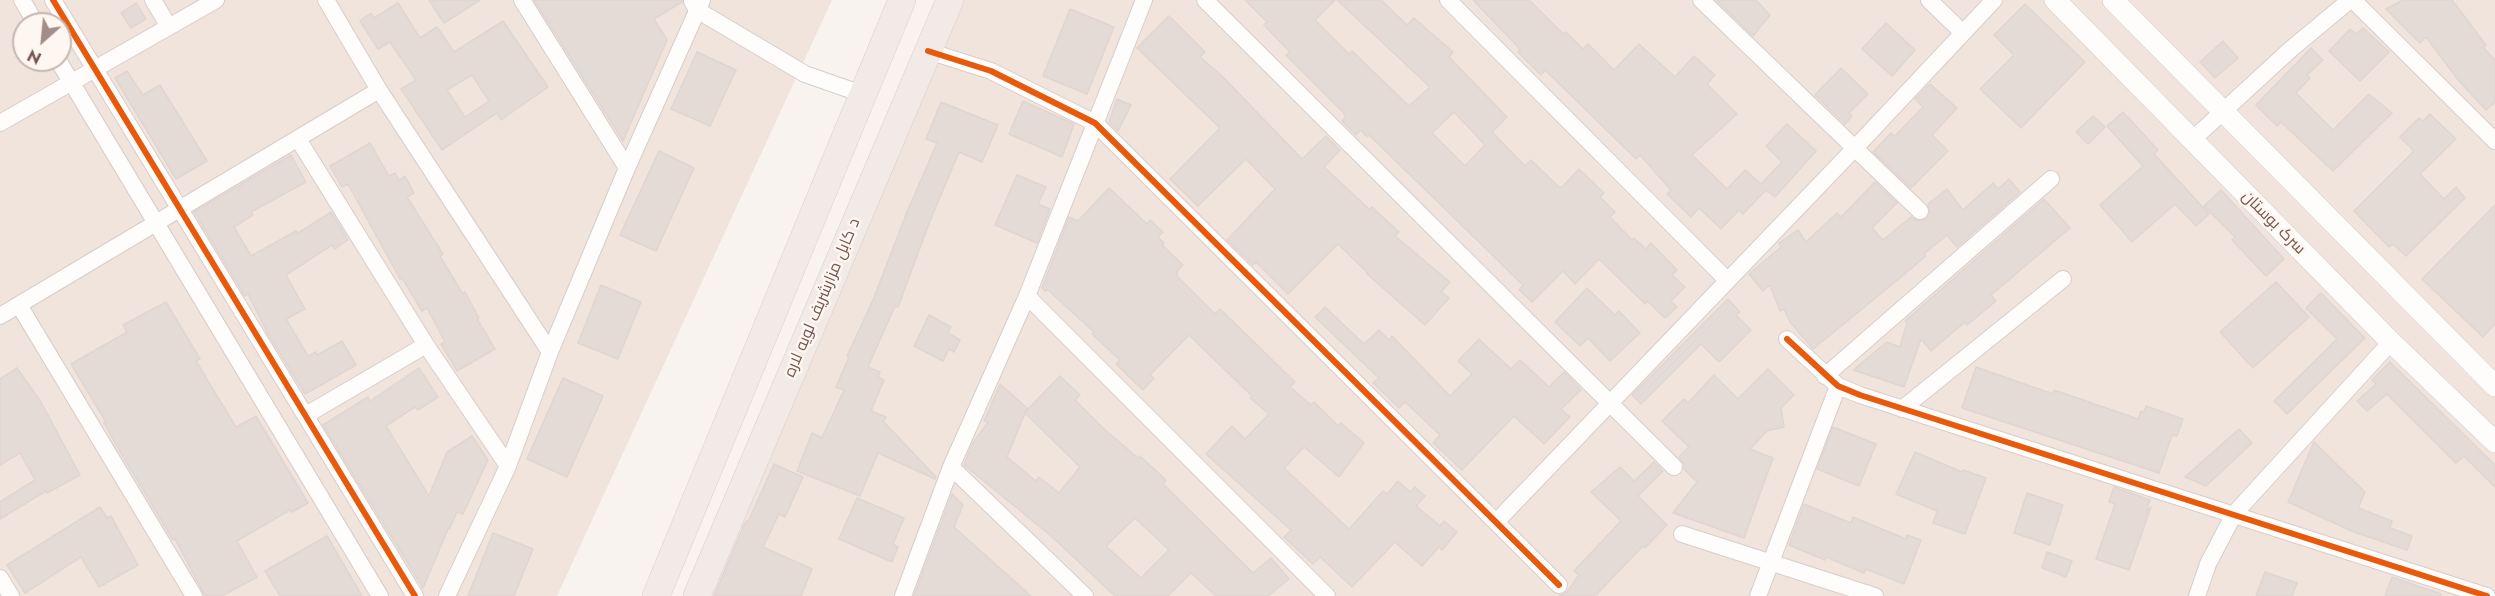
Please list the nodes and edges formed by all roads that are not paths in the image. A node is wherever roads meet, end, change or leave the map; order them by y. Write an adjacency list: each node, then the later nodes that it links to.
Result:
1 (53, 0): 21 (street)
2 (153, 0): 18 (street)
3 (216, 0): 18 (street)
4 (326, 0): 24 (street)
5 (522, 0): 33 (street)
6 (902, 0): 25 (highway)
7 (950, 0): 20 (highway, د کابل مزارشریف لویه لاره)
8 (1144, 0): 28 (street)
9 (1205, 0): 49 (street)
10 (1448, 0): 39 (street)
11 (1701, 0): 32 (street)
12 (1929, 0): 19 (street)
13 (1994, 0): 19 (street)
14 (2055, 0): 30 (street, سرک بوستان)
15 (2113, 0): 26 (street)
16 (2352, 0): 26 (street); 31 (street)
17 (697, 3): 25 (street); 33 (street)
18 (169, 27): 21 (street)
19 (1963, 33): 32 (street)
20 (928, 51): 28 (street); 68 (highway, د کابل مزارشریف لویه لاره)
21 (94, 69): 23 (street); 35 (street)
22 (65, 72): 23 (street)
23 (71, 82): 27 (street); 37 (street)
24 (379, 90): 29 (street); 46 (street)
25 (865, 95): 67 (highway)
26 (2222, 111): 30 (street); 48 (street)
27 (0, 123)
28 (1095, 123): 40 (street); 57 (street)
29 (298, 139): 35 (street); 45 (street)
30 (2192, 140): 44 (street, سرک بوستان)
31 (2495, 141)
32 (1855, 148): 36 (street); 39 (street)
33 (627, 168): 46 (street)
34 (2051, 178): 47 (street)
35 (182, 210): 37 (street); 51 (street)
36 (1920, 211)
37 (157, 224): 41 (street); 64 (street)
38 (2063, 279): 50 (street)
39 (1727, 280): 49 (street)
40 (1027, 296): 54 (street); 71 (street)
41 (19, 305): 42 (street); 63 (street)
42 (0, 316)
43 (1787, 339): 47 (street)
44 (2391, 342): 52 (street, سرک بوستان); 56 (street)
45 (426, 345): 51 (street); 53 (street)
46 (550, 352): 53 (street)
47 (1832, 381): 50 (street); 59 (street)
48 (2495, 386)
49 (1610, 403): 55 (street); 57 (street)
50 (1902, 410): 56 (street)
51 (306, 415): 65 (street)
52 (2495, 442)
53 (508, 466): 66 (street)
54 (951, 467): 69 (street); 70 (street)
55 (1674, 467)
56 (2234, 514): 74 (street); 75 (street)
57 (1496, 522): 61 (street)
58 (1682, 534): 59 (street)
59 (1770, 564): 72 (street); 73 (street)
60 (0, 578): 62 (street)
61 (1558, 585)
62 (11, 596)
63 (194, 596)
64 (380, 596)
65 (415, 596)
66 (447, 596)
67 (656, 596)
68 (697, 596)
69 (903, 596)
70 (1085, 596)
71 (1327, 596)
72 (1758, 596)
73 (1875, 596)
74 (2197, 596)
75 (2487, 596)

